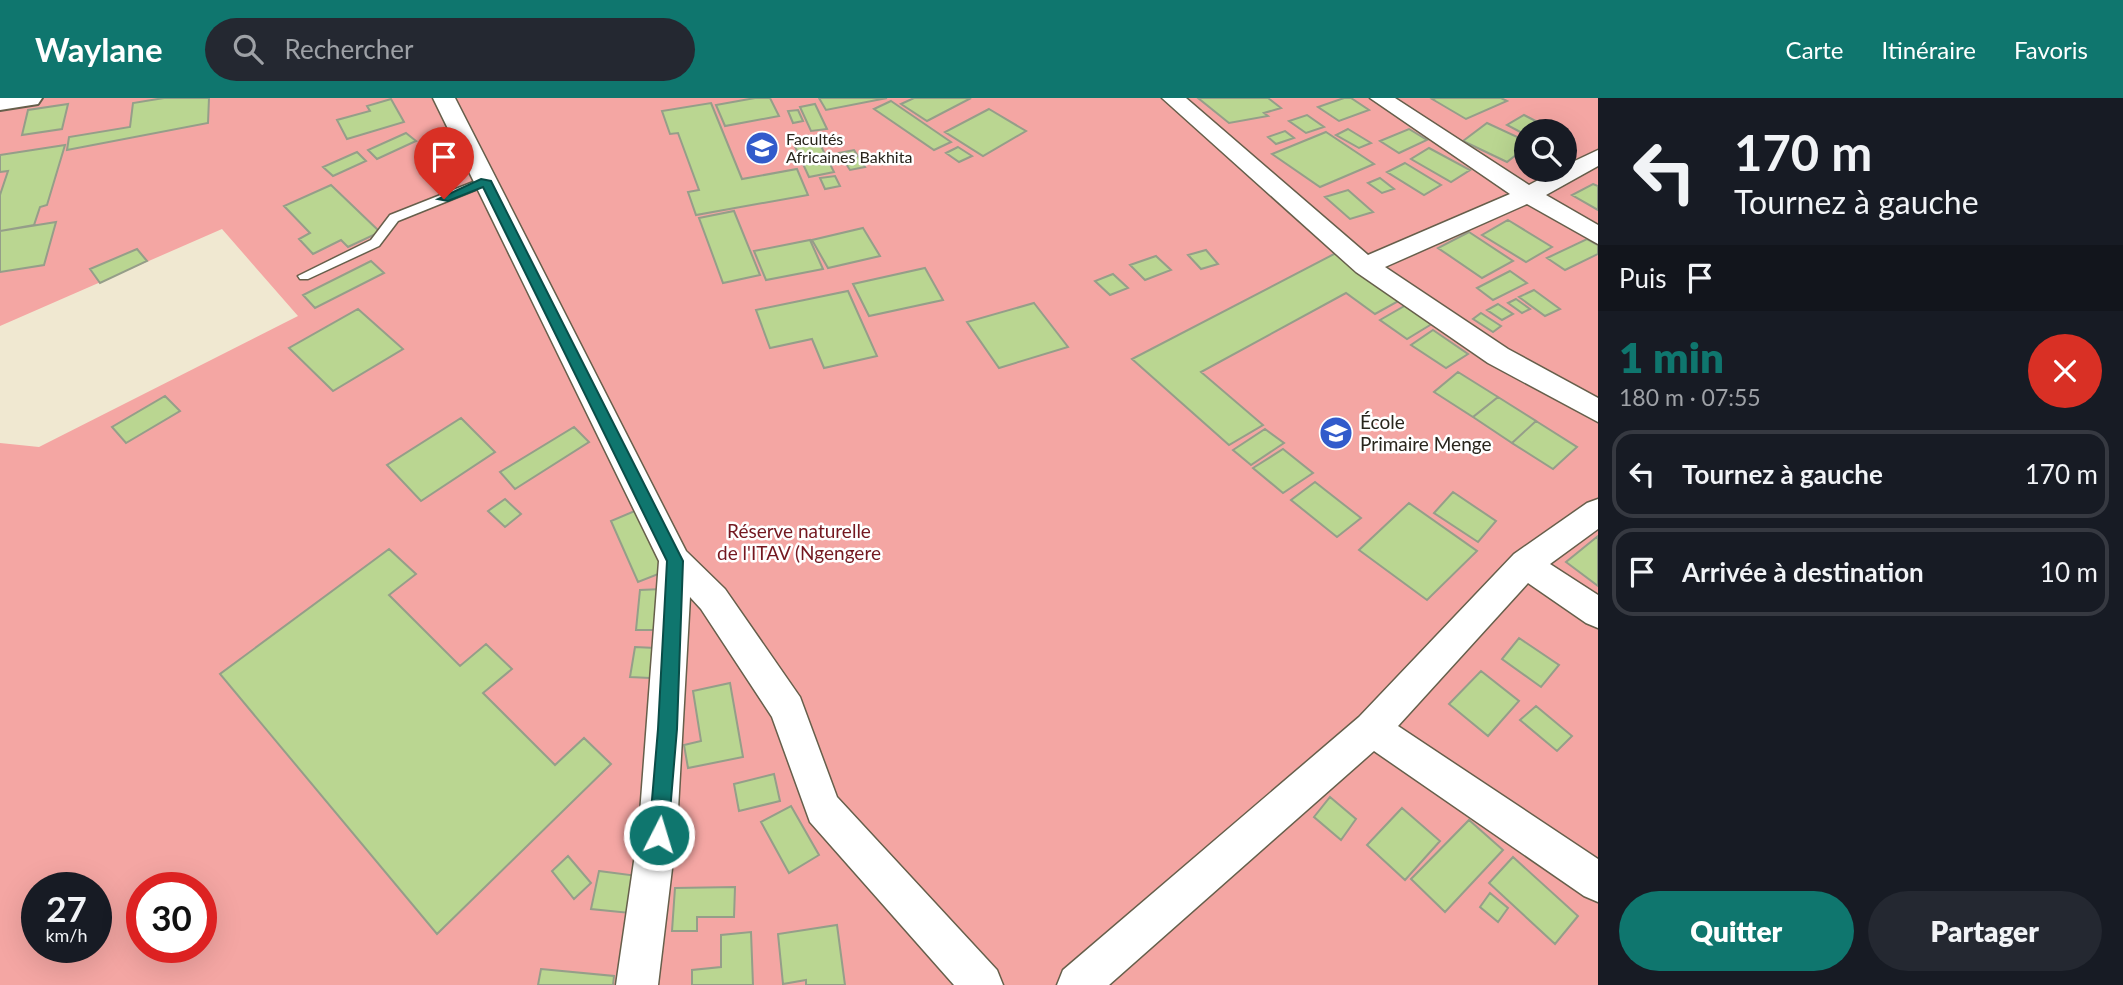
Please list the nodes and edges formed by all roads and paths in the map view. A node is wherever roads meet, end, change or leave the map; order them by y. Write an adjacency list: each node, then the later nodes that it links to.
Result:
1 (29, 98): 5 (street)
2 (444, 98): 7 (street)
3 (1173, 98): 10 (street)
4 (1381, 98): 8 (street)
5 (0, 102)
6 (1598, 157): 8 (street)
7 (486, 181): 11 (lane); 14 (street)
8 (1528, 195): 9 (street); 10 (street)
9 (1598, 236)
10 (1365, 265): 12 (street)
11 (304, 276)
12 (1598, 411)
13 (1598, 512): 15 (street)
14 (675, 561): 19 (street); 20 (street)
15 (1525, 564): 16 (street); 17 (street)
16 (1598, 613)
17 (1371, 729): 18 (street); 21 (street)
18 (1598, 882)
19 (638, 985)
20 (982, 985)
21 (1078, 985)

